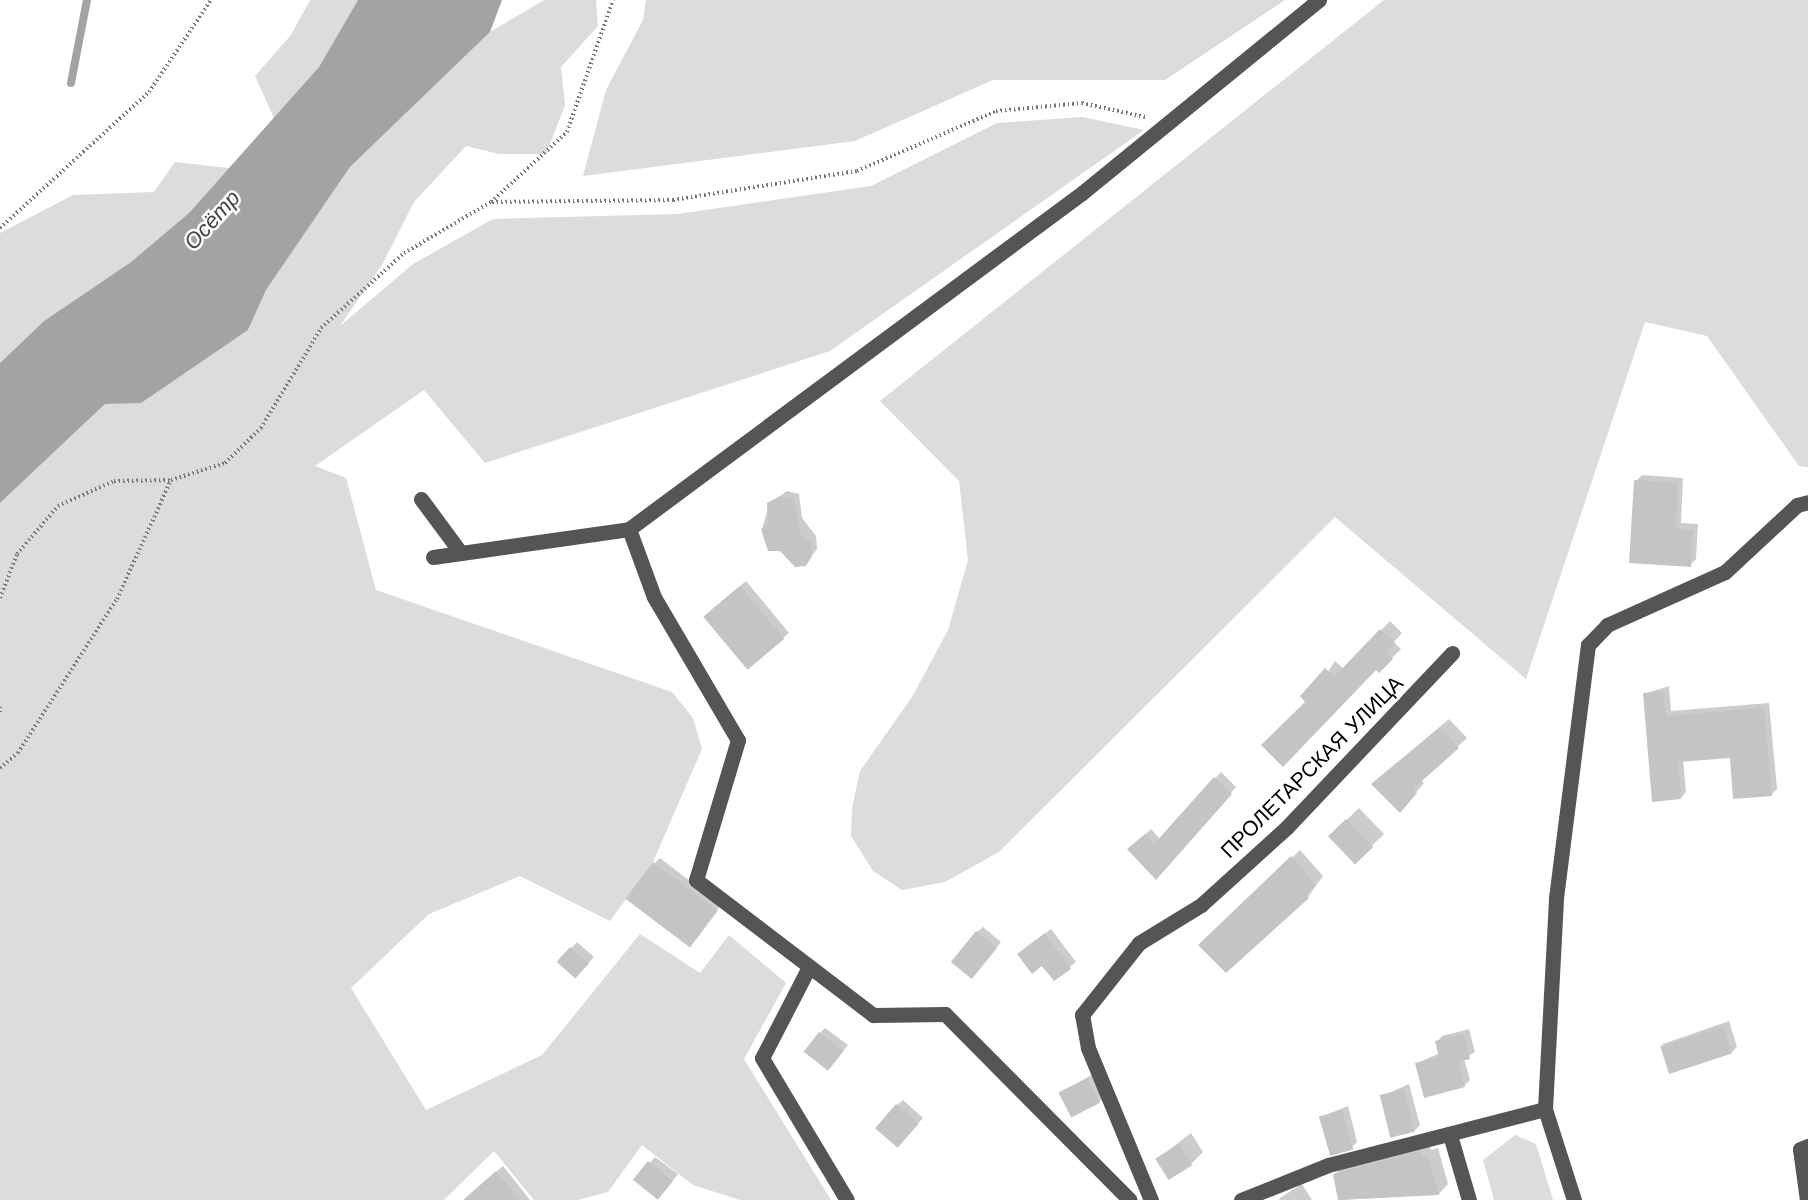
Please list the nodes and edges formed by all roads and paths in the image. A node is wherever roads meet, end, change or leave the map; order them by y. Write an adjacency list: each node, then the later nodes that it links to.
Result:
1 (211, 0): 6 (path)
2 (613, 0): 5 (path)
3 (1319, 0): 4 (street)
4 (1169, 123): 5 (path); 10 (street)
5 (491, 202): 7 (path)
6 (0, 228)
7 (171, 480): 13 (path); 17 (path)
8 (420, 499): 11 (street)
9 (1808, 502): 19 (street)
10 (629, 529): 11 (street); 18 (street)
11 (461, 553): 12 (street)
12 (433, 557)
13 (0, 598)
14 (1452, 653): 24 (street, ПРОЛЕТАРСКАЯ УЛИЦА)
15 (0, 707): 16 (path)
16 (0, 712)
17 (0, 768)
18 (809, 967): 22 (street); 23 (street)
19 (1545, 1110): 20 (street); 27 (street)
20 (1450, 1135): 25 (street); 26 (street)
21 (1808, 1146): 28 (street)
22 (847, 1200)
23 (1130, 1200)
24 (1151, 1200)
25 (1241, 1200)
26 (1469, 1200)
27 (1574, 1200)
28 (1807, 1200)

